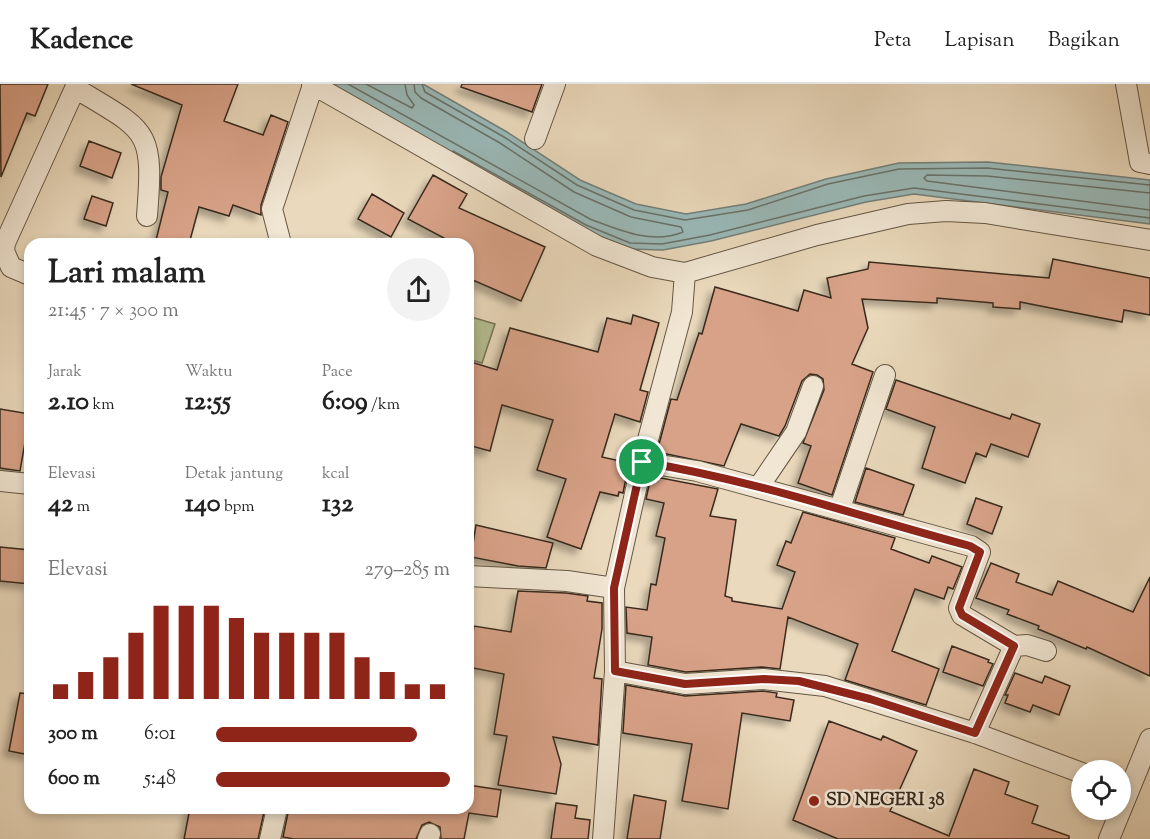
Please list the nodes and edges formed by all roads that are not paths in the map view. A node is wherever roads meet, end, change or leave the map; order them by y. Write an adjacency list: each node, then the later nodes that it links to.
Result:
1 (312, 84): 8 (street); 11 (street)
2 (555, 84): 5 (street)
3 (1126, 84): 6 (street)
4 (76, 86): 7 (street); 10 (street)
5 (535, 139)
6 (1150, 164)
7 (147, 216)
8 (279, 238)
9 (1150, 240): 11 (street)
10 (24, 273)
11 (686, 273): 14 (street)
12 (885, 375): 18 (street)
13 (813, 386): 17 (street)
14 (642, 462): 17 (street); 20 (street)
15 (0, 481): 16 (street)
16 (24, 483)
17 (758, 488): 18 (street)
18 (840, 508): 21 (street)
19 (474, 576): 20 (street)
20 (614, 588): 23 (street)
21 (1014, 646): 22 (street); 24 (street)
22 (1046, 651)
23 (615, 671): 24 (street); 31 (street)
24 (975, 733): 26 (street)
25 (1150, 739): 27 (street)
26 (1071, 768)
27 (1131, 779)
28 (276, 814): 30 (street)
29 (1115, 820): 32 (street)
30 (270, 839)
31 (603, 839)
32 (1109, 839)

